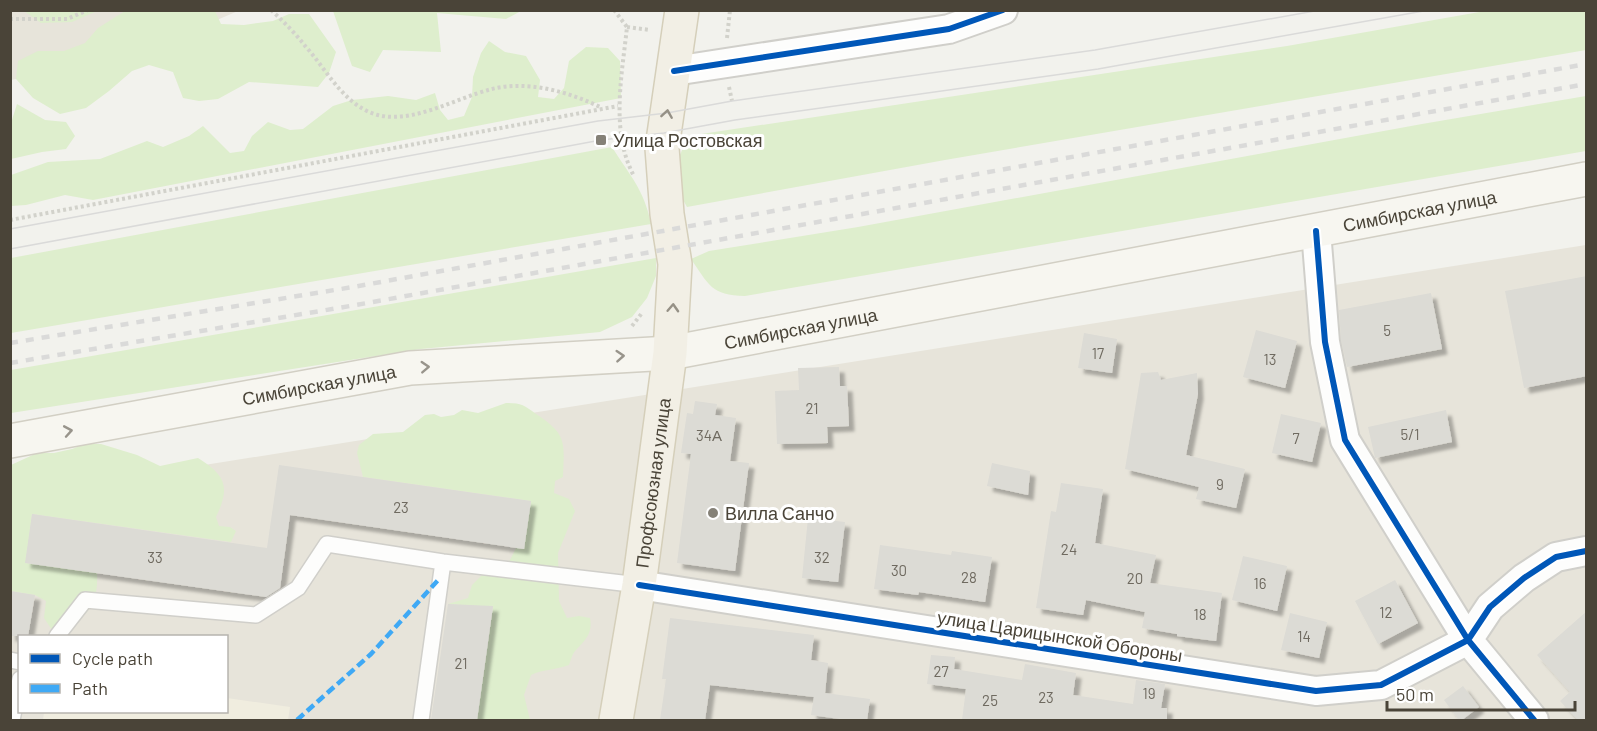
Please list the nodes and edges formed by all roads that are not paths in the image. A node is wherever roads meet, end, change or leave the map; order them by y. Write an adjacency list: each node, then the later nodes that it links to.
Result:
1 (682, 10): 3 (main road, Профсоюзная улица)
2 (1003, 10): 3 (street)
3 (674, 71): 6 (main road, Профсоюзная улица, one-way to 3)
4 (1587, 180): 5 (main road, Симбирская улица)
5 (1316, 231): 6 (main road, Симбирская улица); 12 (street)
6 (670, 353): 7 (main road, Симбирская улица, one-way to 6); 10 (main road, Профсоюзная улица)
7 (10, 441)
8 (1587, 550): 12 (street)
9 (442, 562): 10 (lane); 11 (lane); 15 (lane)
10 (639, 585): 12 (street, улица Царицынской Обороны); 16 (main road, Профсоюзная улица)
11 (58, 635)
12 (1468, 640): 17 (street)
13 (18, 689): 14 (lane)
14 (12, 720)
15 (421, 720)
16 (616, 720)
17 (1534, 720)

